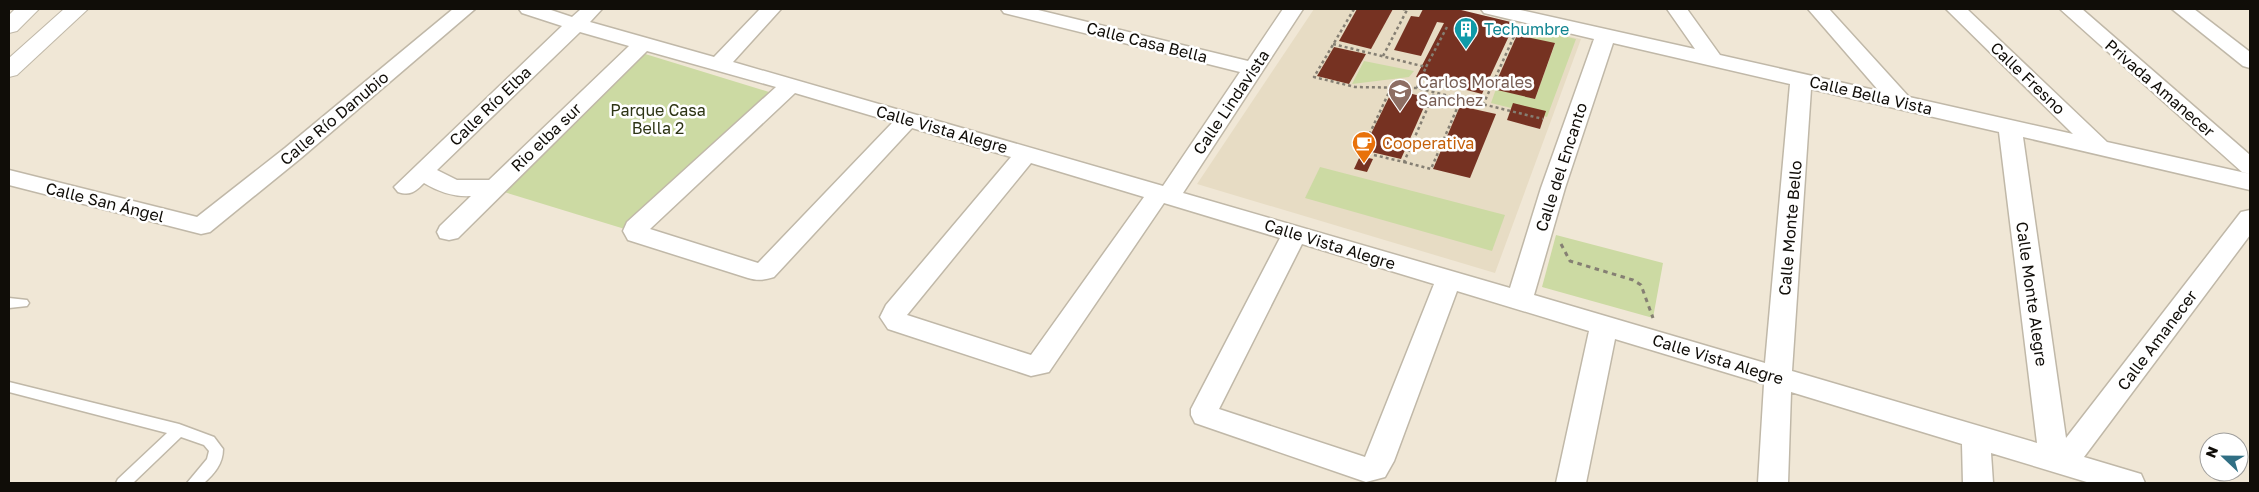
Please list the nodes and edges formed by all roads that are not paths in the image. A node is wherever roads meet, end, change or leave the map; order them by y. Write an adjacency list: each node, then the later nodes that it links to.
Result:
1 (28, 9): 16 (main road)
2 (77, 9): 23 (main road)
3 (465, 9): 39 (street, Calle Río Danubio)
4 (529, 9): 15 (street, Calle Vista Alegre)
5 (771, 9): 21 (street)
6 (1011, 9): 22 (street, Calle Casa Bella)
7 (1293, 9): 22 (street, Calle Lindavista)
8 (1491, 9): 14 (street, Calle Bella Vista)
9 (1677, 9): 19 (street)
10 (1818, 9): 26 (street)
11 (1956, 9): 29 (street, Calle Fresno)
12 (2070, 9): 31 (street, Privada Amanecer)
13 (2182, 9): 20 (street)
14 (1537, 14): 17 (street, Calle Bella Vista)
15 (584, 16): 18 (street, Calle Vista Alegre); 32 (street, Calle Río Elba)
16 (9, 26)
17 (1605, 35): 19 (street, Calle Bella Vista); 43 (street, Calle del Encanto)
18 (643, 43): 21 (street, Calle Vista Alegre); 36 (street, Rio elba sur)
19 (1712, 60): 24 (street, Calle Bella Vista)
20 (2250, 62)
21 (719, 64): 25 (street, Calle Vista Alegre)
22 (1253, 69): 37 (street, Calle Lindavista)
23 (9, 70)
24 (1802, 80): 26 (street, Calle Bella Vista); 45 (street, Calle Monte Bello)
25 (791, 84): 27 (street, Calle Vista Alegre); 27 (street)
26 (1902, 102): 28 (street, Calle Bella Vista)
27 (908, 119): 30 (street, Calle Vista Alegre)
28 (2010, 127): 29 (street, Calle Bella Vista); 49 (street, Calle Monte Alegre)
29 (2100, 148): 34 (street, Calle Bella Vista)
30 (1026, 154): 37 (street, Calle Vista Alegre); 37 (street, Calle Lindavista)
31 (2250, 167)
32 (423, 170): 35 (street, Calle Río Elba); 36 (street)
33 (9, 178): 39 (street, Calle San Ángel)
34 (2250, 182)
35 (406, 187)
36 (496, 187): 40 (street, Rio elba sur)
37 (1164, 195): 41 (street, Calle Vista Alegre)
38 (2250, 218): 49 (street, Calle Amanecer)
39 (201, 226)
40 (449, 232)
41 (1295, 234): 42 (street, Calle Vista Alegre); 42 (street)
42 (1449, 279): 43 (street, Calle Vista Alegre)
43 (1519, 300): 44 (street, Calle Vista Alegre)
44 (1604, 325): 45 (street, Calle Vista Alegre); 52 (street)
45 (1778, 377): 48 (street, Calle Vista Alegre); 53 (street, Calle Monte Bello)
46 (9, 387): 47 (lane)
47 (179, 430): 50 (lane); 51 (lane)
48 (1976, 437): 49 (street, Calle Vista Alegre); 54 (street)
49 (2058, 462): 55 (street, Calle Vista Alegre)
50 (123, 483)
51 (194, 483)
52 (1571, 483)
53 (1773, 483)
54 (1978, 483)
55 (2130, 483)

